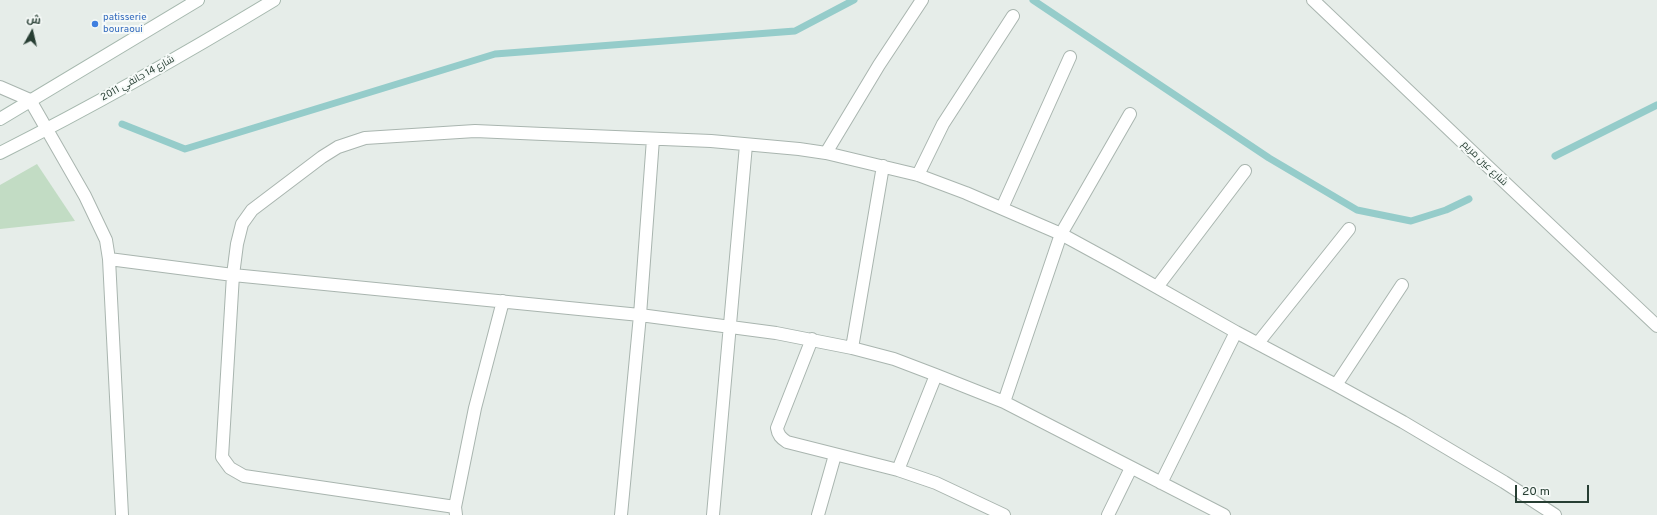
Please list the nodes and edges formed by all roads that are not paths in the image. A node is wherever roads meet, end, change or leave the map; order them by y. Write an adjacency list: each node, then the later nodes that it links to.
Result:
1 (198, 0): 8 (street)
2 (274, 0): 11 (street, شارع 14 جانفي 2011)
3 (922, 0): 15 (street)
4 (1312, 0): 29 (street, شارع عين مريم)
5 (1013, 16): 18 (street)
6 (1070, 57): 19 (street)
7 (0, 88): 8 (street)
8 (30, 100): 10 (street); 11 (street)
9 (1130, 114): 21 (street)
10 (0, 119)
11 (46, 130): 14 (street, شارع 14 جانفي 2011); 22 (street)
12 (653, 139): 13 (street); 23 (street); 27 (street)
13 (746, 145): 15 (street); 28 (street)
14 (0, 153)
15 (826, 154): 16 (street)
16 (883, 166): 18 (street); 33 (street)
17 (1245, 171): 25 (street)
18 (918, 175): 19 (street)
19 (1002, 208): 21 (street)
20 (1349, 229): 32 (street)
21 (1061, 234): 25 (street); 36 (street)
22 (109, 259): 23 (street); 42 (street)
23 (233, 275): 26 (street); 41 (street)
24 (1402, 285): 35 (street)
25 (1157, 287): 30 (street)
26 (503, 301): 27 (street); 41 (street)
27 (640, 315): 28 (street); 43 (street)
28 (729, 326): 31 (street); 44 (street)
29 (1657, 326)
30 (1236, 332): 32 (street); 40 (street)
31 (812, 339): 33 (street); 37 (street)
32 (1258, 343): 35 (street)
33 (852, 348): 34 (street)
34 (936, 374): 36 (street); 39 (street)
35 (1336, 385): 49 (street)
36 (1004, 402): 38 (street)
37 (835, 456): 39 (street); 45 (street)
38 (1131, 468): 40 (street); 47 (street)
39 (898, 470): 46 (street)
40 (1161, 484): 48 (street)
41 (456, 511)
42 (122, 515)
43 (621, 515)
44 (713, 515)
45 (818, 515)
46 (1004, 515)
47 (1108, 515)
48 (1224, 515)
49 (1555, 515)

